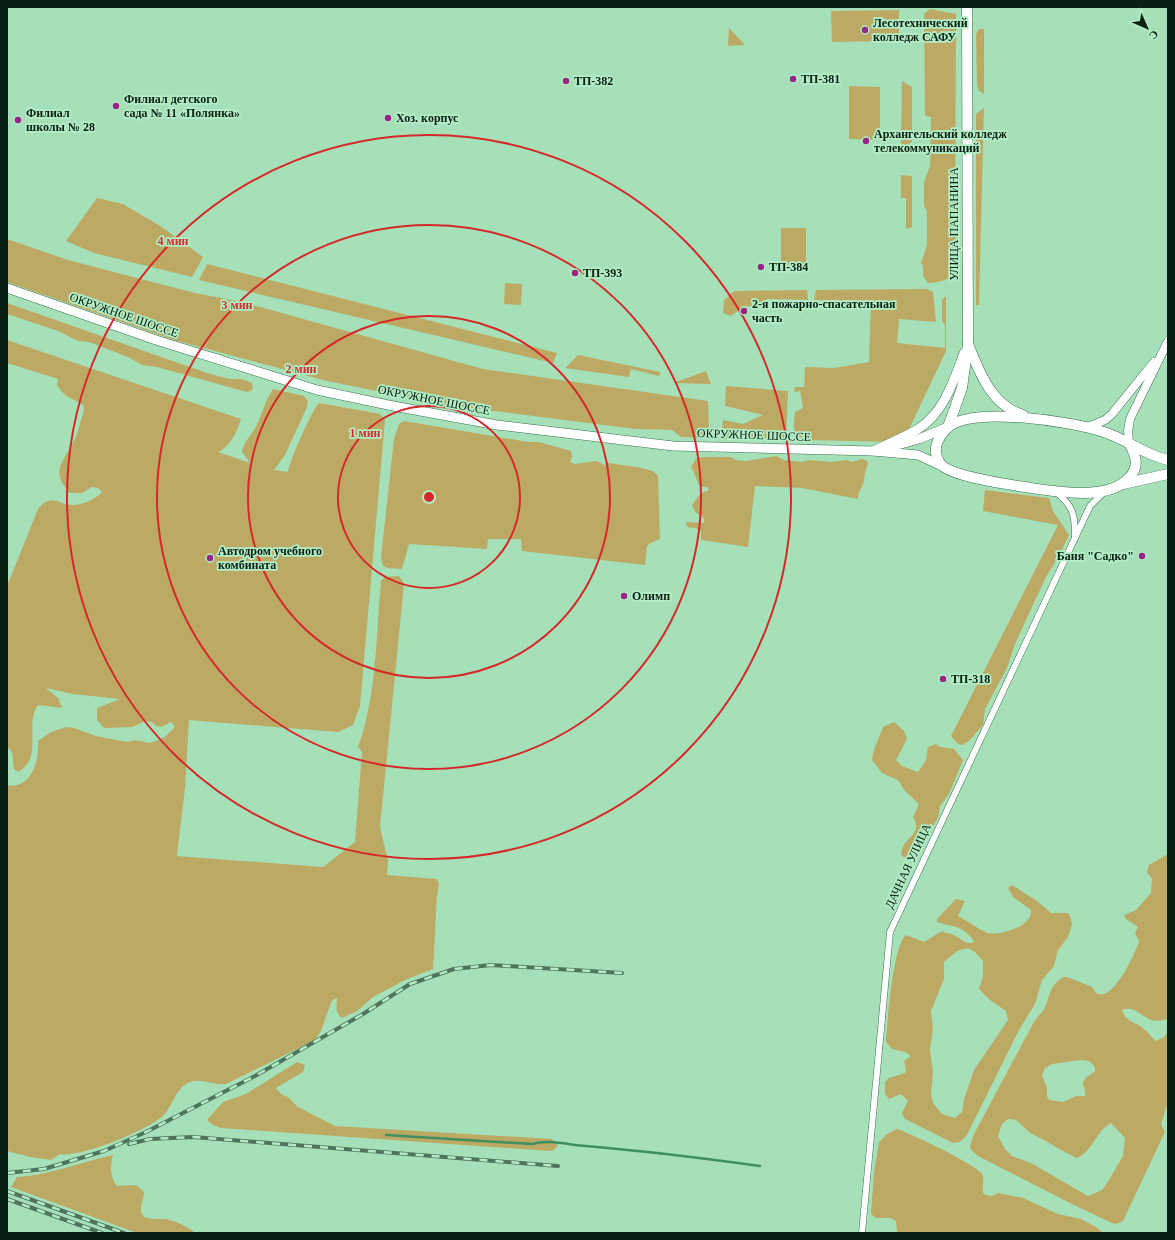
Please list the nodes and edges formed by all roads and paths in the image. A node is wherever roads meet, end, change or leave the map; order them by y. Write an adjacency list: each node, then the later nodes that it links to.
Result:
1 (967, 10): 4 (main road, УЛИЦА ПАПАНИНА)
2 (7, 288): 10 (main road, ОКРУЖНОЕ ШОССЕ)
3 (1168, 341): 5 (street)
4 (968, 344): 6 (main road, УЛИЦА ПАПАНИНА); 7 (main road, УЛИЦА ПАПАНИНА); 10 (main road, УЛИЦА ПАПАНИНА)
5 (1163, 350): 8 (street); 9 (street)
6 (1030, 418): 7 (main road, ОКРУЖНОЕ ШОССЕ); 8 (main road, ОКРУЖНОЕ ШОССЕ)
7 (948, 427): 10 (main road, ОКРУЖНОЕ ШОССЕ); 12 (main road)
8 (1088, 427): 9 (main road, ОКРУЖНОЕ ШОССЕ)
9 (1129, 443): 11 (main road, ОКРУЖНОЕ ШОССЕ); 14 (main road, ОКРУЖНОЕ ШОССЕ)
10 (873, 451): 12 (main road, ОКРУЖНОЕ ШОССЕ)
11 (1168, 460)
12 (945, 468): 16 (main road, ОКРУЖНОЕ ШОССЕ)
13 (1168, 474): 14 (main road, ОКРУЖНОЕ ШОССЕ)
14 (1123, 484): 15 (main road, ОКРУЖНОЕ ШОССЕ)
15 (1106, 491): 16 (main road, ОКРУЖНОЕ ШОССЕ); 17 (street, ДАЧНАЯ УЛИЦА)
16 (1056, 492): 17 (street, ДАЧНАЯ УЛИЦА)
17 (1075, 537): 18 (street, ДАЧНАЯ УЛИЦА)
18 (862, 1233)

